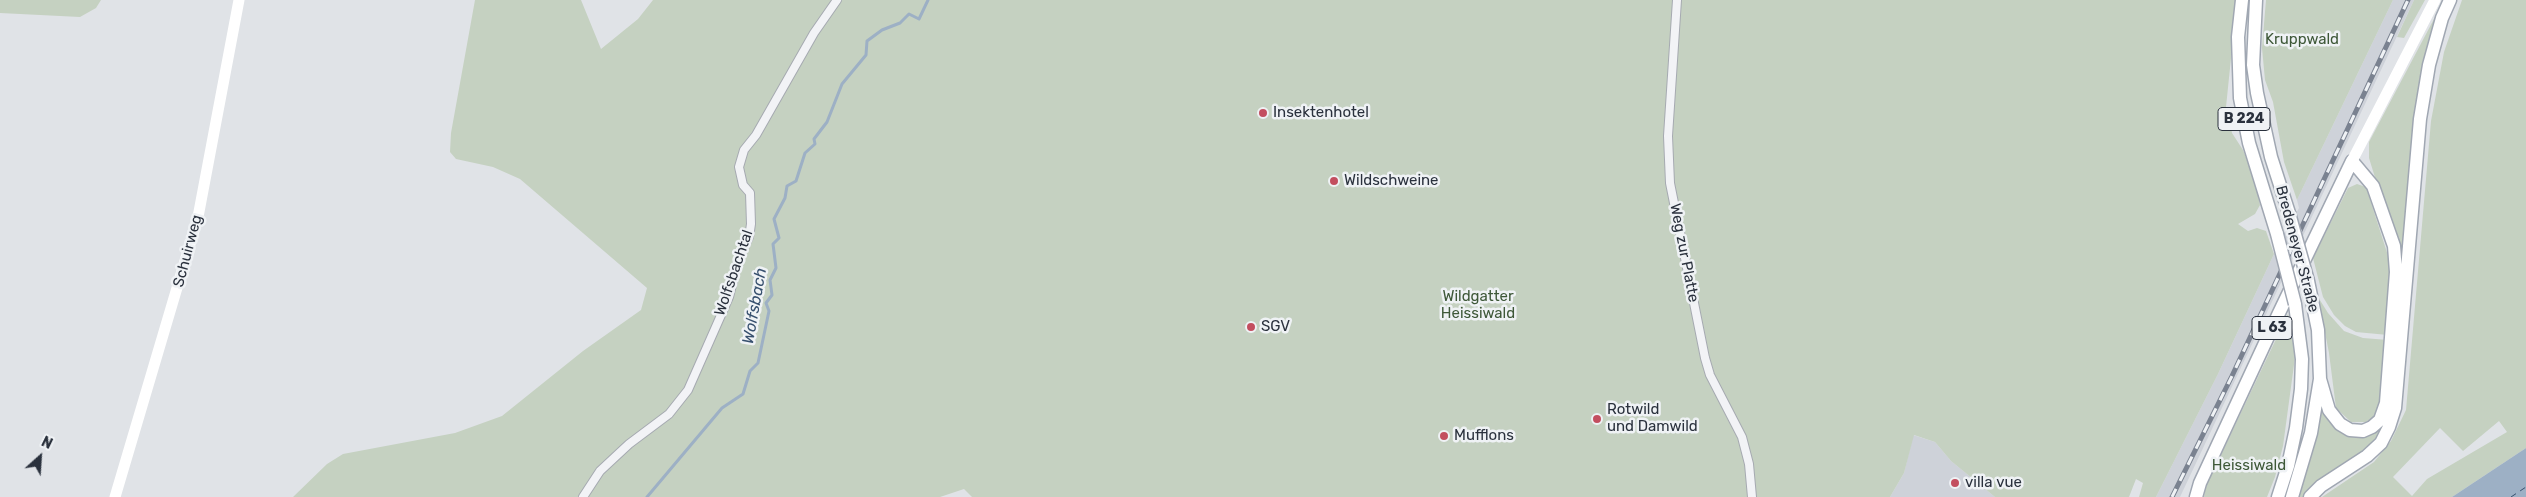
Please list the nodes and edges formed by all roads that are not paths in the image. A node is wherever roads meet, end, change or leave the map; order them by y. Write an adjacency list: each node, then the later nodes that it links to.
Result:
1 (239, 0): 10 (main road, Schuirweg)
2 (838, 0): 11 (street, Wolfsbachtal)
3 (1677, 0): 12 (street, Weg zur Platte)
4 (2242, 0): 14 (main road, Bredeneyer Straße / B 224, bridge)
5 (2256, 0): 9 (main road, Bredeneyer Straße / B 224, bridge)
6 (2435, 0): 8 (main road, L 63)
7 (2450, 0): 16 (main road)
8 (2352, 162): 9 (main road); 13 (main road, L 63)
9 (2320, 379): 15 (main road, Bredeneyer Straße / B 224)
10 (115, 497)
11 (583, 497)
12 (1752, 497)
13 (2196, 497)
14 (2278, 497)
15 (2292, 497)
16 (2310, 497)

